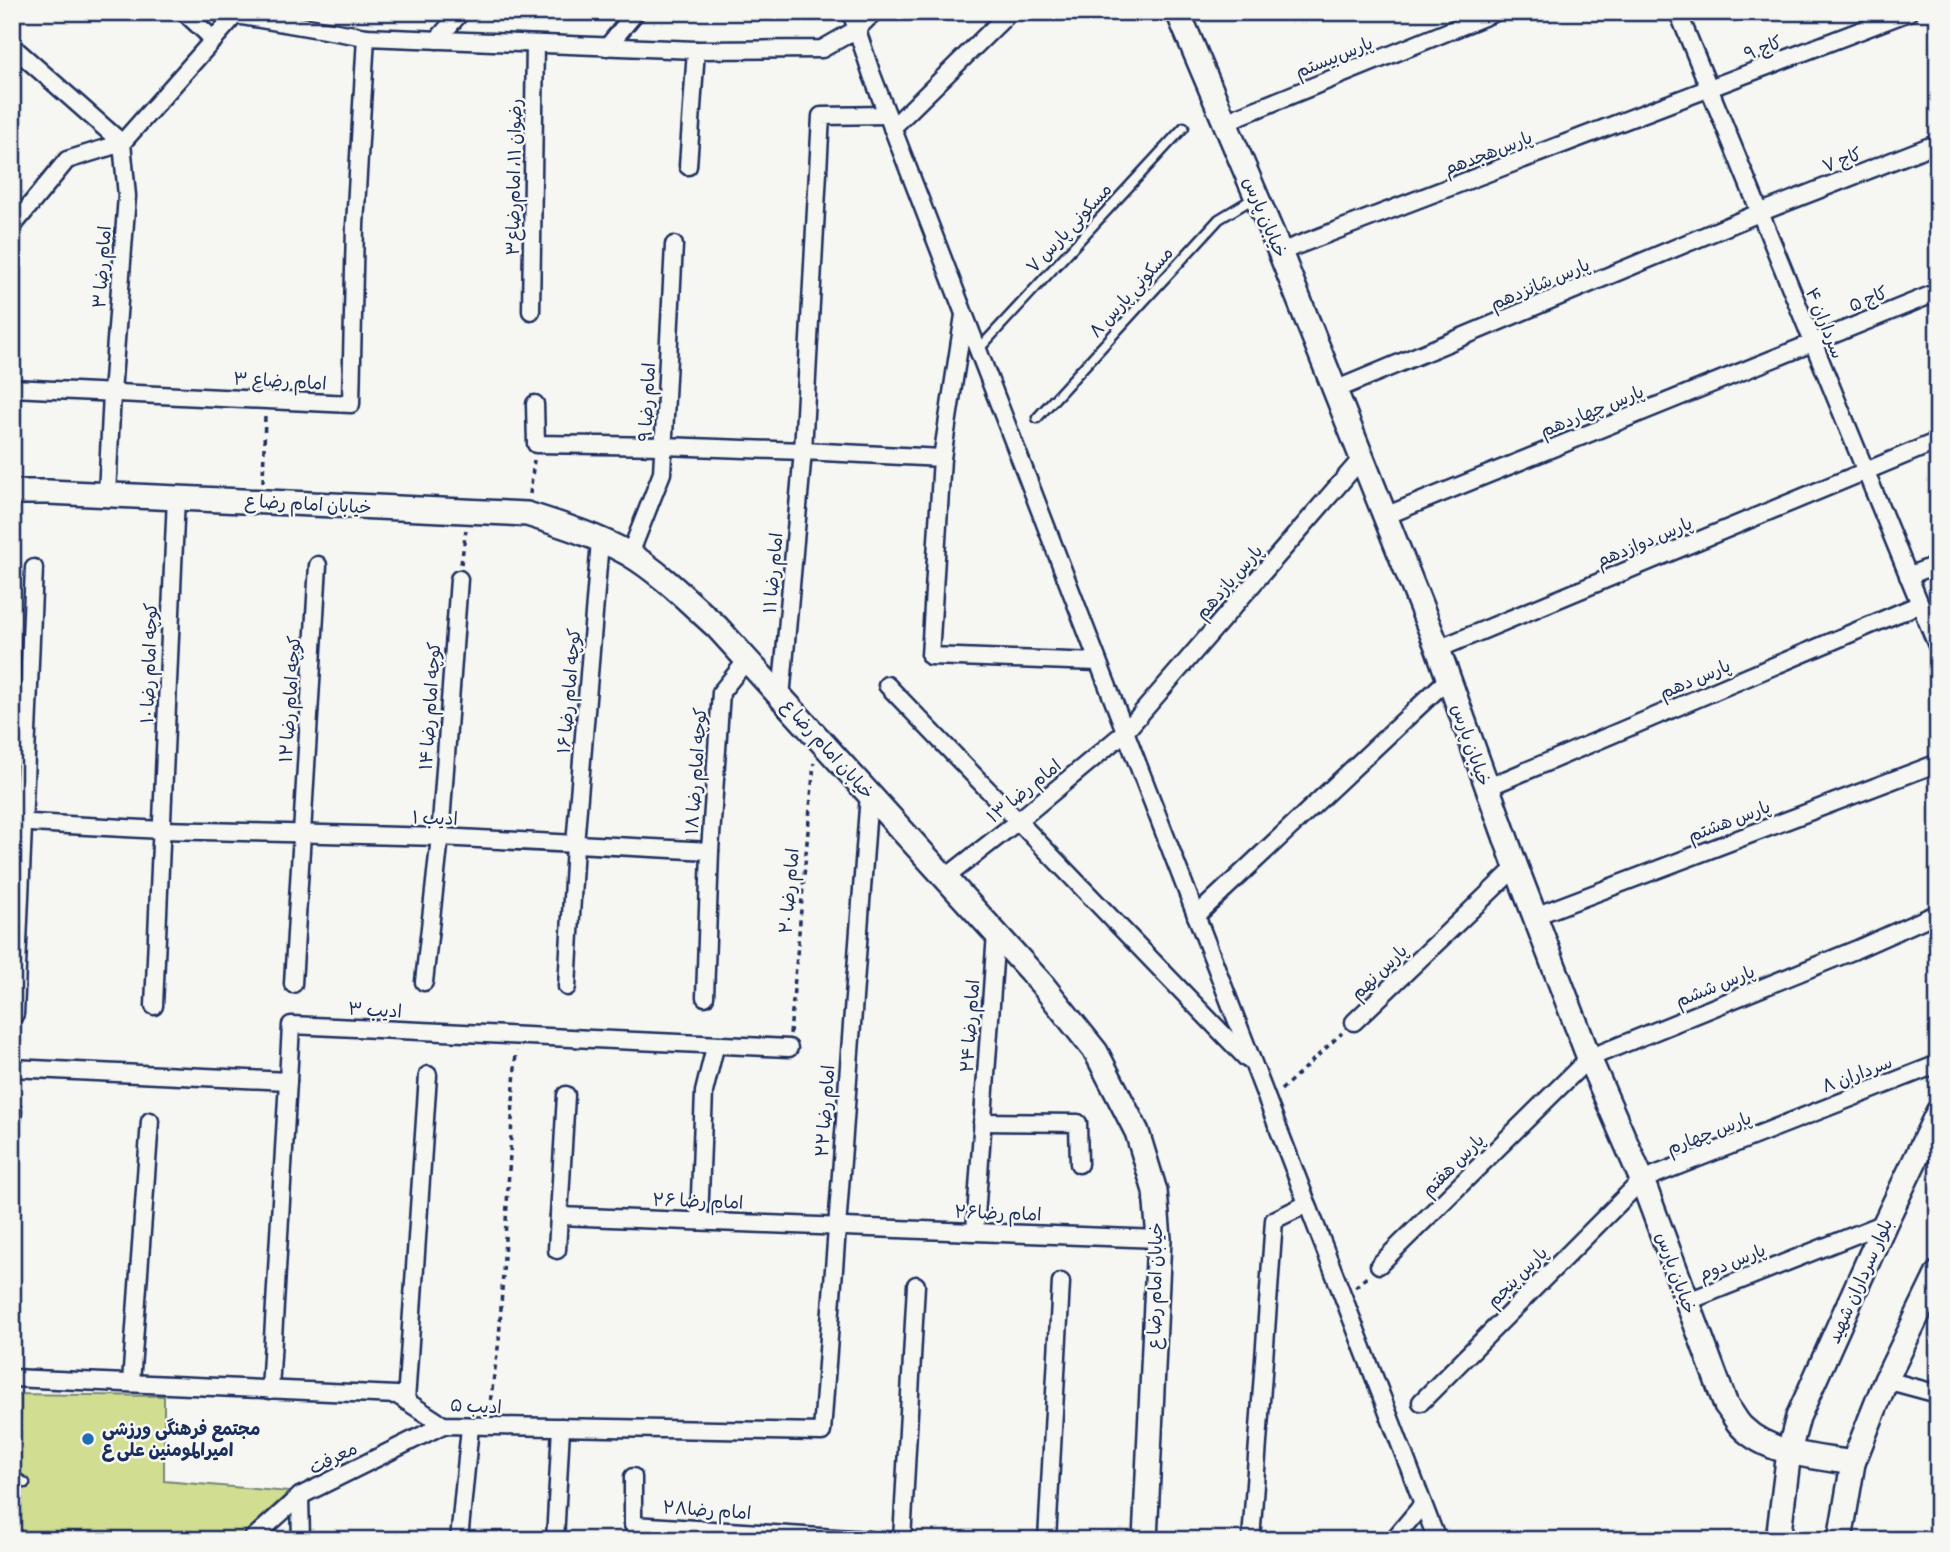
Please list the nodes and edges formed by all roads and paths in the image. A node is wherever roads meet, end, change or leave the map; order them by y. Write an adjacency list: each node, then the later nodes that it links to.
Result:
1 (184, 12): 14 (street)
2 (461, 12): 15 (street)
3 (636, 12): 18 (street)
4 (852, 12): 12 (street)
5 (874, 12): 12 (street)
6 (1010, 12): 21 (street)
7 (1178, 12): 22 (main road, خیابان پارس)
8 (1496, 12): 22 (street, پارس‌بیستم)
9 (1678, 12): 20 (street, سرداران ۴)
10 (1909, 12): 20 (street, کاج ۹)
11 (237, 14): 13 (street); 14 (street)
12 (857, 29): 19 (street); 21 (street)
13 (366, 37): 15 (street); 40 (street, امام رضا‌ع ۳)
14 (214, 40): 24 (street)
15 (437, 40): 16 (street)
16 (535, 44): 18 (street); 33 (street, رضوان ۱۱، امام‌رضا‌ع‌۳)
17 (12, 46): 24 (street)
18 (607, 47): 19 (street)
19 (696, 50): 26 (street)
20 (1709, 90): 28 (street, سرداران ۴); 31 (street, پارس‌‌هجدهم)
21 (890, 122): 34 (street); 46 (street, امام رضا ۱۱)
22 (1225, 122): 27 (main road, خیابان پارس)
23 (1184, 127): 36 (lane, مسکونی ‌پارس ۷)
24 (122, 143): 29 (street); 39 (street, امام رضا ۳)
25 (1938, 143): 28 (street, کاج ۷)
26 (688, 166)
27 (1256, 196): 31 (main road, خیابان پارس); 42 (lane, مسکونی پارس ۸)
28 (1759, 213): 35 (street, سرداران ۴); 38 (street, پارس‌‌ شانزدهم)
29 (12, 227)
30 (674, 245): 45 (street, امام رضا ۹)
31 (1280, 252): 38 (main road, خیابان پارس)
32 (1938, 292): 35 (street, کاج ۵)
33 (531, 311)
34 (964, 314): 36 (street); 47 (street)
35 (1812, 342): 49 (street, سرداران ۴); 56 (street, پارس‌‌ چهاردهم)
36 (978, 350): 68 (street)
37 (12, 388): 39 (street, امام رضا‌ع ۳)
38 (1335, 390): 48 (main road, خیابان پارس)
39 (112, 393): 40 (street, امام رضا‌ع ۳); 51 (street, امام رضا ۳)
40 (266, 400): 53 (path)
41 (535, 404): 44 (street)
42 (1038, 418)
43 (1938, 441): 49 (street, پارس‌‌ دوازدهم)
44 (536, 444): 45 (street); 55 (path)
45 (664, 446): 46 (street); 58 (street, امام رضا ۹)
46 (803, 451): 47 (street); 71 (street, امام رضا ۱۱)
47 (942, 458): 68 (street)
48 (1362, 458): 56 (main road, خیابان پارس); 72 (street, پارس‌‌ یازدهم)
49 (1865, 471): 62 (street, سرداران ۴); 66 (street, پارس‌‌ دوازدهم)
50 (12, 492): 51 (main road, خیابان امام رضا ع)
51 (107, 495): 52 (main road, خیابان امام رضا ع)
52 (176, 498): 53 (main road, خیابان امام رضا ع); 79 (street, کوچه امام رضا ۱۰)
53 (262, 502): 54 (main road, خیابان امام رضا ع)
54 (469, 511): 55 (main road, خیابان امام رضا ع); 63 (path)
55 (527, 514): 57 (main road, خیابان امام رضا ع)
56 (1385, 516): 66 (main road, خیابان پارس)
57 (600, 541): 58 (main road, خیابان امام رضا ع); 82 (street, کوچه امام رضا ۱۶)
58 (630, 554): 67 (main road, خیابان امام رضا ع)
59 (1938, 564): 62 (street)
60 (318, 565): 80 (street, کوچه امام رضا ۱۲)
61 (34, 568): 78 (street)
62 (1908, 576): 64 (street, سرداران ۴)
63 (459, 579): 81 (street, کوچه امام رضا ۱۴)
64 (1920, 604): 65 (street, سرداران ۴); 75 (street, پارس‌‌ دهم)
65 (1938, 648)
66 (1438, 649): 69 (main road, خیابان پارس)
67 (747, 660): 71 (main road, خیابان امام رضا ع); 83 (street, کوچه امام رضا ۱۸)
68 (1098, 662): 72 (street)
69 (1448, 679): 75 (main road, خیابان پارس); 87 (street)
70 (887, 685): 77 (street)
71 (781, 698): 73 (main road, خیابان امام رضا ع)
72 (1125, 732): 77 (street, امام رضا ۱۳); 87 (street)
73 (817, 736): 76 (main road, خیابان امام رضا ع); 99 (path, امام رضا ۲۰)
74 (1938, 763): 88 (street, پارس‌‌ هشتم)
75 (1486, 788): 84 (main road, خیابان پارس)
76 (869, 794): 85 (main road, خیابان امام رضا ع); 120 (street, امام رضا ۲۲)
77 (1018, 821): 85 (street, امام رضا ۱۳); 101 (street)
78 (17, 822): 79 (street, ادیب ۱); 95 (street)
79 (162, 830): 80 (street, ادیب ۱); 94 (street, کوچه امام رضا ۱۰)
80 (301, 834): 81 (street, ادیب ۱); 91 (street, کوچه امام رضا ۱۲)
81 (440, 836): 82 (street, ادیب ۱); 90 (street, کوچه امام رضا ۱۴)
82 (575, 845): 83 (street, ادیب ۱); 92 (street, کوچه امام رضا ۱۶)
83 (710, 851): 93 (street)
84 (1516, 867): 88 (main road, خیابان پارس); 96 (street, پارس‌‌ نهم)
85 (945, 878): 89 (main road, خیابان امام رضا ع)
86 (1938, 913): 100 (street, پارس‌‌ ششم)
87 (1196, 916): 101 (street)
88 (1535, 916): 100 (main road, خیابان پارس)
89 (996, 933): 113 (street, امام رضا ۲۴); 122 (main road, خیابان امام رضا ع)
90 (424, 982)
91 (293, 984)
92 (567, 987)
93 (705, 997)
94 (155, 1006)
95 (15, 1014)
96 (1354, 1022): 107 (path, پارس‌‌ نهم)
97 (517, 1037): 98 (street, ادیب ۳); 105 (street, ادیب ۳); 138 (path)
98 (715, 1046): 99 (street, ادیب ۳); 118 (street)
99 (789, 1048)
100 (1589, 1058): 115 (main road, خیابان پارس); 124 (street, پارس‌‌ هفتم)
101 (1253, 1064): 107 (street)
102 (1938, 1064): 112 (street, سرداران ۸)
103 (12, 1068): 105 (street)
104 (428, 1075): 135 (street)
105 (288, 1081): 133 (street)
106 (566, 1095): 117 (street)
107 (1268, 1102): 116 (street)
108 (13, 1111): 110 (street)
109 (1938, 1112): 119 (main road, بلوار سرداران شهید)
110 (12, 1121)
111 (150, 1121): 132 (street)
112 (1790, 1121): 115 (street, پارس‌‌ چهارم)
113 (982, 1122): 114 (street); 121 (street, امام رضا ۲۴)
114 (1079, 1164)
115 (1642, 1180): 129 (main road, خیابان پارس); 136 (street, پارس‌‌ پنجم)
116 (1307, 1204): 128 (street); 158 (street)
117 (559, 1216): 118 (street, امام رضا ۲۶); 123 (street)
118 (699, 1221): 120 (street, امام رضا ۲۶)
119 (1885, 1223): 129 (street, پارس‌‌ دوم); 141 (main road, بلوار سرداران شهید)
120 (836, 1225): 121 (street, امام رضا۲۶); 140 (street, امام رضا ۲۲)
121 (975, 1231): 122 (street, امام رضا۲۶)
122 (1159, 1239): 157 (main road, خیابان امام رضا ع)
123 (557, 1250)
124 (1379, 1265): 128 (path)
125 (1938, 1272): 131 (main road)
126 (1061, 1282): 156 (street)
127 (916, 1284): 155 (street)
128 (1343, 1298): 147 (street)
129 (1686, 1301): 141 (main road, خیابان پارس)
130 (12, 1378): 132 (street, ادیب ۵)
131 (1886, 1380): 134 (street); 142 (main road)
132 (131, 1383): 133 (street, ادیب ۵)
133 (270, 1390): 135 (street, ادیب ۵)
134 (1938, 1394)
135 (406, 1401): 137 (street, ادیب ۵)
136 (1421, 1402)
137 (443, 1425): 138 (street, ادیب ۵); 146 (street, معرفت)
138 (470, 1427): 139 (street, ادیب ۵); 152 (street)
139 (561, 1427): 140 (street, ادیب ۵); 153 (street)
140 (822, 1432)
141 (1789, 1452): 142 (main road, خیابان پارس); 161 (main road, بلوار سرداران شهید)
142 (1853, 1463): 162 (main road)
143 (12, 1475): 145 (lane)
144 (633, 1477): 148 (street, امام رضا۲۸)
145 (25, 1483)
146 (300, 1496): 150 (street, معرفت); 151 (street)
147 (1423, 1504): 159 (street); 160 (street)
148 (633, 1532): 149 (street, امام رضا۲۸)
149 (769, 1537): 154 (street, امام رضا۲۸)
150 (251, 1540)
151 (301, 1540)
152 (459, 1540)
153 (555, 1540)
154 (868, 1540)
155 (902, 1540)
156 (1046, 1540)
157 (1145, 1540)
158 (1251, 1540)
159 (1392, 1540)
160 (1437, 1540)
161 (1778, 1540)
162 (1840, 1540)

